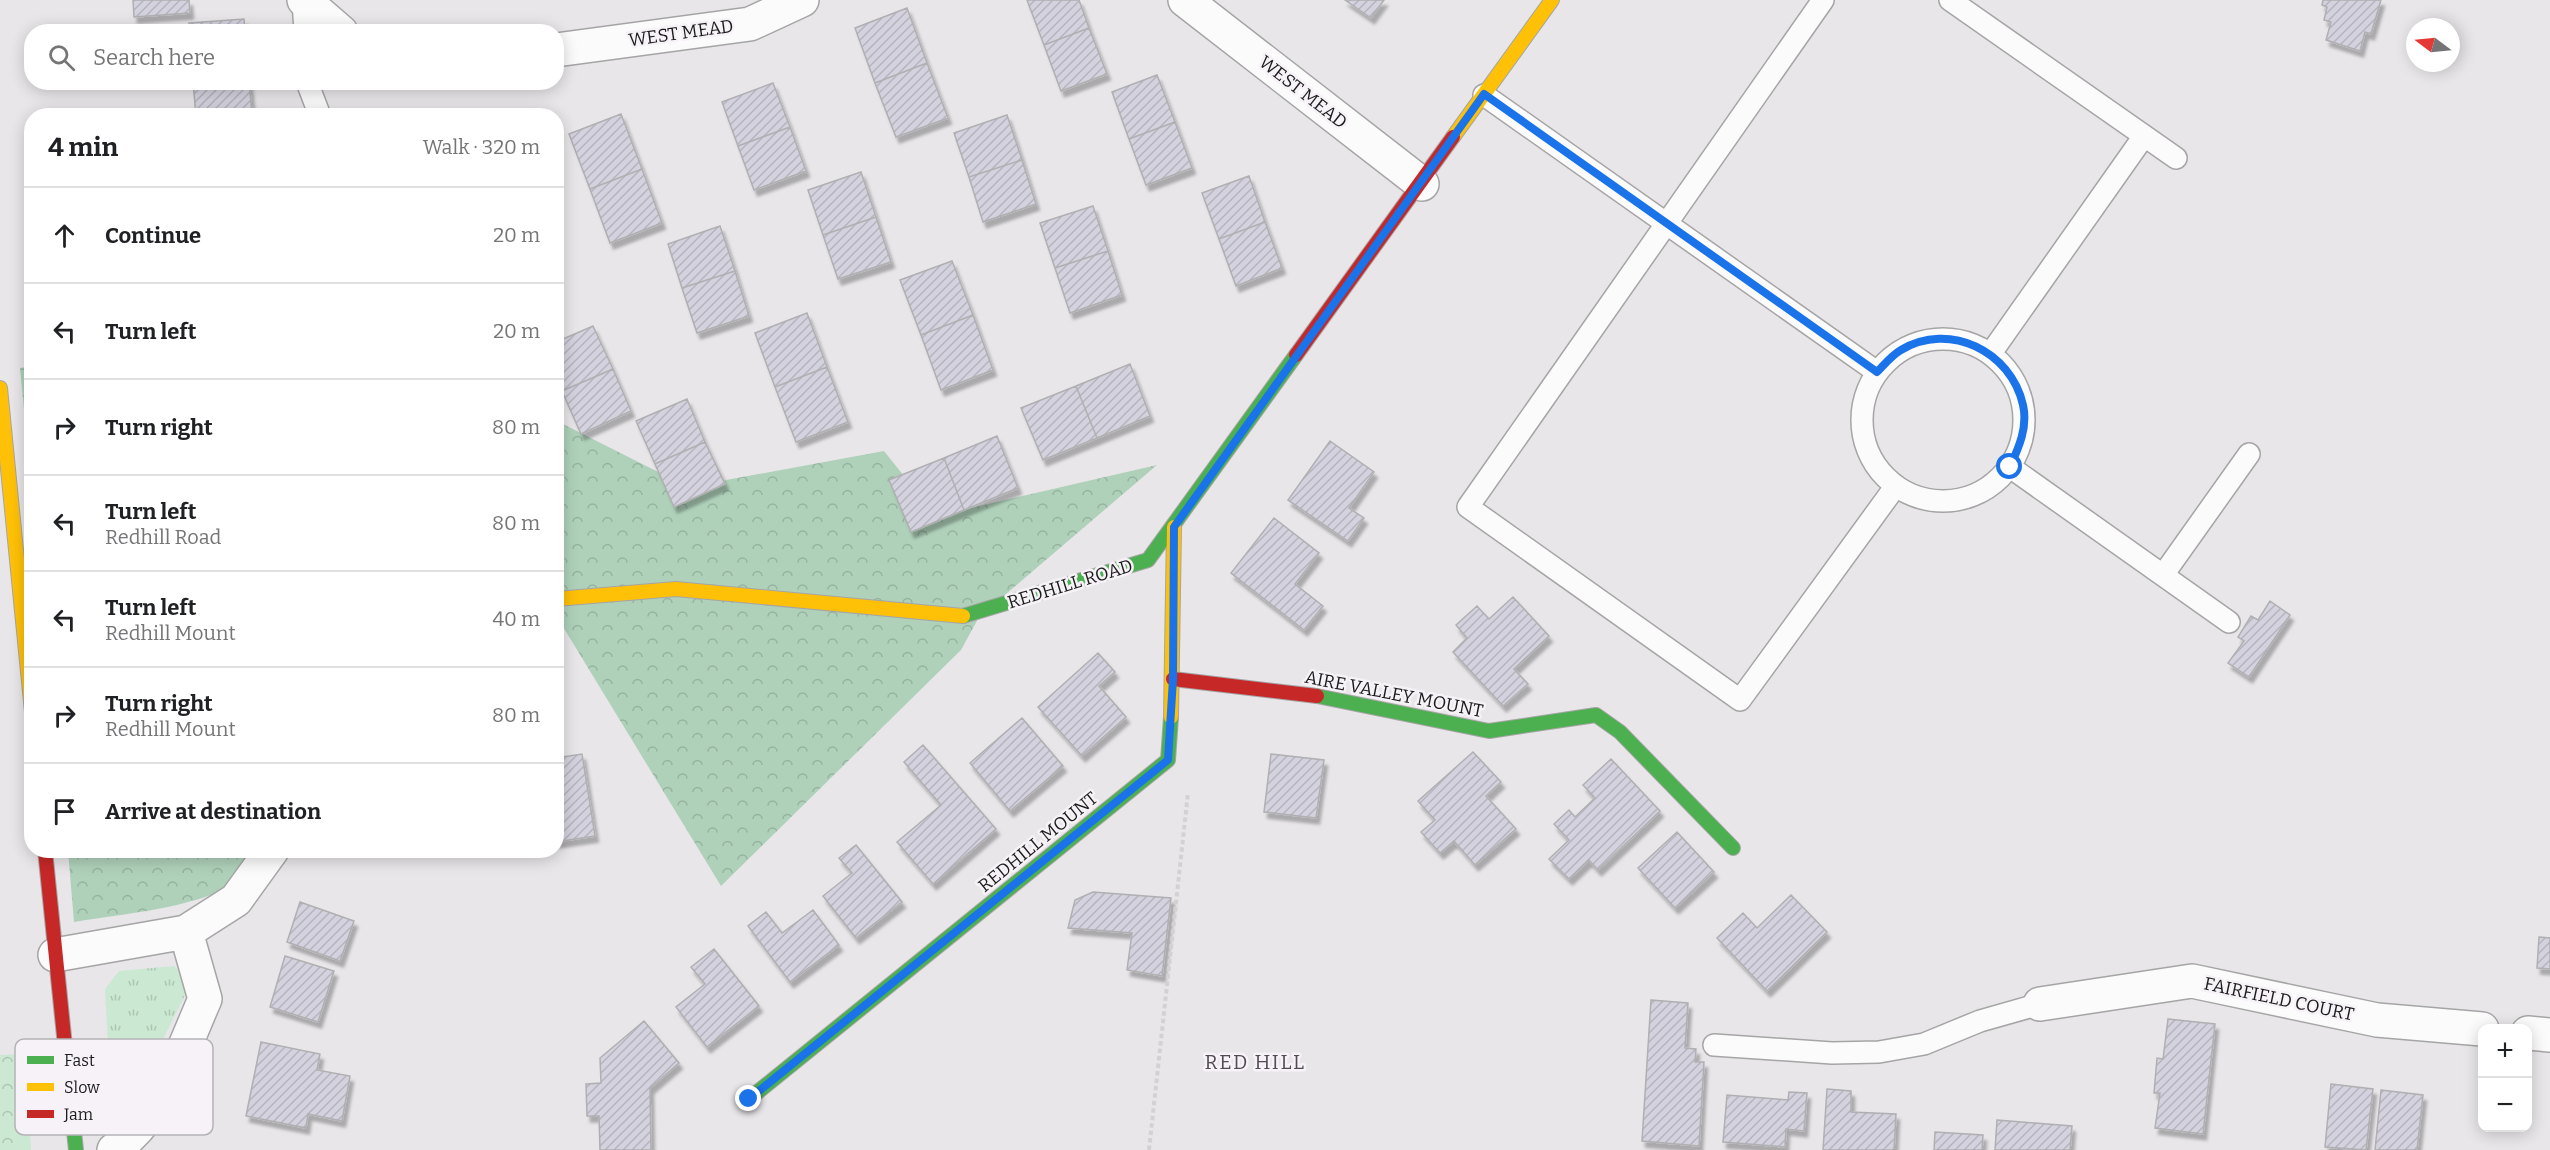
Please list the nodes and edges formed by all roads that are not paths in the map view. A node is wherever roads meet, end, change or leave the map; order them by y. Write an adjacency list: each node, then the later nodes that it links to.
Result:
1 (304, 0): 7 (lane); 8 (street)
2 (802, 0): 9 (street, WEST MEAD)
3 (1185, 0): 15 (street, WEST MEAD)
4 (1552, 0): 11 (street, REDHILL ROAD)
5 (1823, 0): 16 (lane)
6 (1950, 0): 13 (lane)
7 (305, 24)
8 (332, 24)
9 (564, 49)
10 (310, 90): 12 (lane)
11 (1484, 94): 15 (street, REDHILL ROAD); 16 (lane)
12 (318, 108)
13 (2144, 136): 14 (lane); 17 (lane)
14 (2176, 158)
15 (1422, 184): 23 (street, REDHILL ROAD)
16 (1668, 223): 18 (lane); 22 (lane)
17 (1991, 353): 18 (lane); 21 (lane)
18 (1877, 372): 22 (lane)
19 (0, 387): 27 (street)
20 (2249, 454): 24 (lane)
21 (2010, 467): 22 (lane); 24 (lane)
22 (1895, 487)
23 (1174, 527): 25 (street, REDHILL ROAD); 28 (street)
24 (2163, 575): 26 (lane)
25 (564, 598)
26 (2229, 622)
27 (24, 631)
28 (1173, 679): 29 (street, AIRE VALLEY MOUNT); 41 (street, REDHILL MOUNT)
29 (1733, 848)
30 (46, 858): 33 (street)
31 (266, 858): 32 (street)
32 (186, 932): 33 (street); 39 (street)
33 (55, 955): 38 (street)
34 (2040, 1004): 35 (street, FAIRFIELD COURT); 40 (lane)
35 (2478, 1029)
36 (2532, 1033): 37 (street)
37 (2550, 1035)
38 (64, 1039)
39 (187, 1039)
40 (1714, 1045)
41 (749, 1099)
42 (74, 1135): 44 (street)
43 (133, 1135): 45 (street)
44 (76, 1150)
45 (114, 1150)

